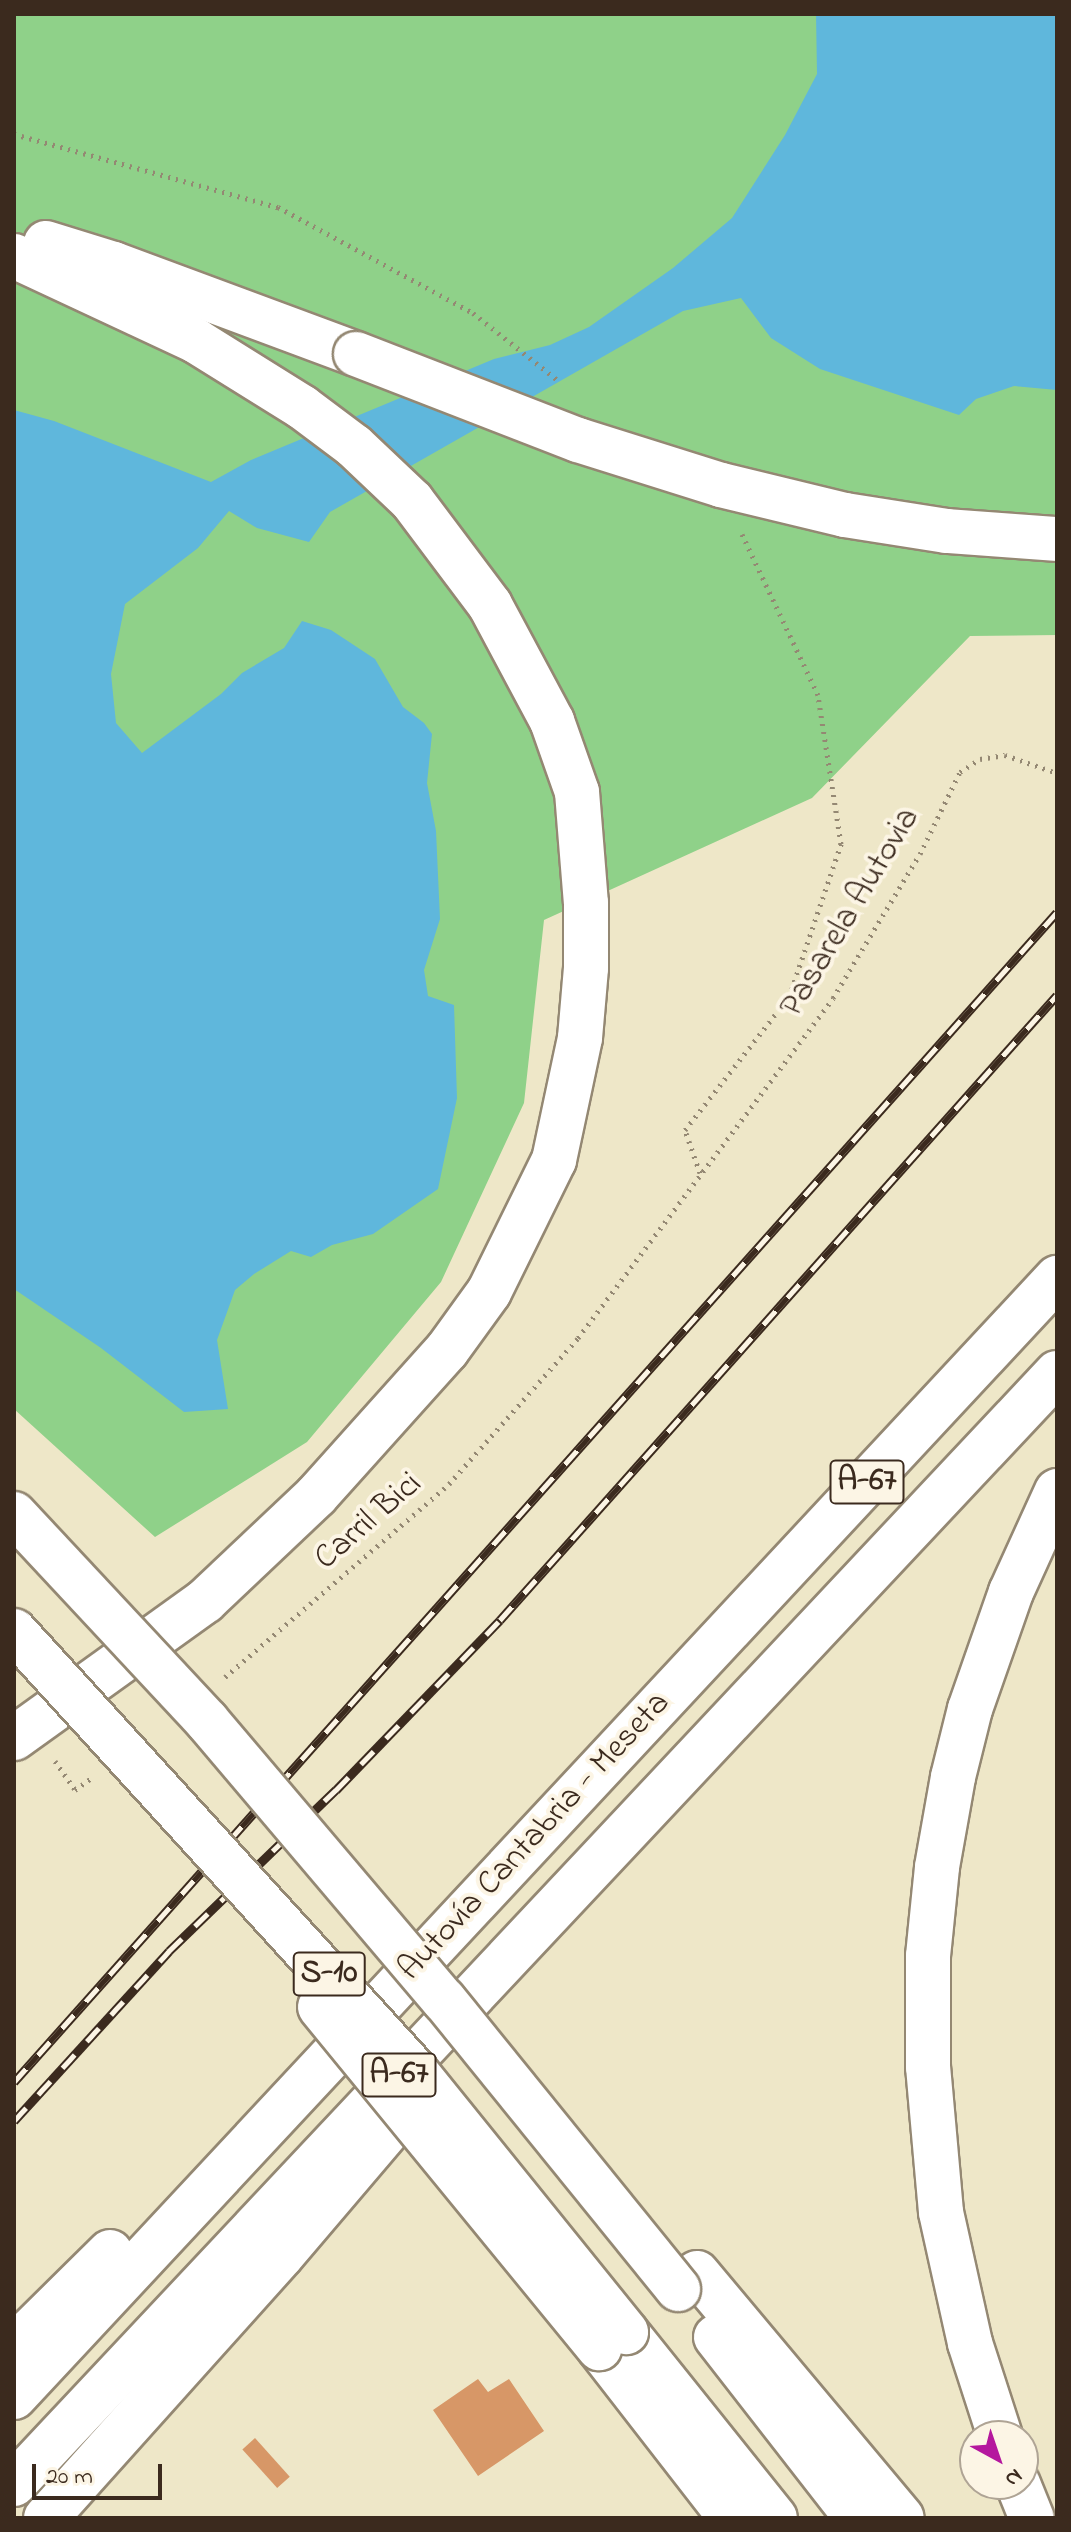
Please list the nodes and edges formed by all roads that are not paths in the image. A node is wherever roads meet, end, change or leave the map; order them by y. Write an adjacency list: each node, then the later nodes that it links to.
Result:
1 (14, 235): 3 (highway, bridge)
2 (14, 256): 10 (highway)
3 (1057, 539)
4 (1057, 1278): 12 (highway, Autovía Cantabria - Meseta / A-67)
5 (1057, 1373): 11 (highway, Autovía Cantabria - Meseta / A-67)
6 (1057, 1491): 17 (highway)
7 (14, 1514): 13 (highway, S-10, bridge)
8 (14, 1631): 14 (highway, S-10, bridge)
9 (14, 1639): 14 (highway, bridge)
10 (22, 1732)
11 (689, 1767): 18 (highway, Autovía Cantabria - Meseta / A-67); 19 (highway)
12 (595, 1772): 15 (highway); 16 (highway, Autovía Cantabria - Meseta / A-67)
13 (688, 2281): 22 (highway); 23 (highway)
14 (612, 2340): 20 (highway); 21 (highway, S-10)
15 (14, 2347)
16 (14, 2397)
17 (995, 2420)
18 (14, 2484)
19 (46, 2518)
20 (731, 2518)
21 (775, 2518)
22 (857, 2518)
23 (902, 2518)

